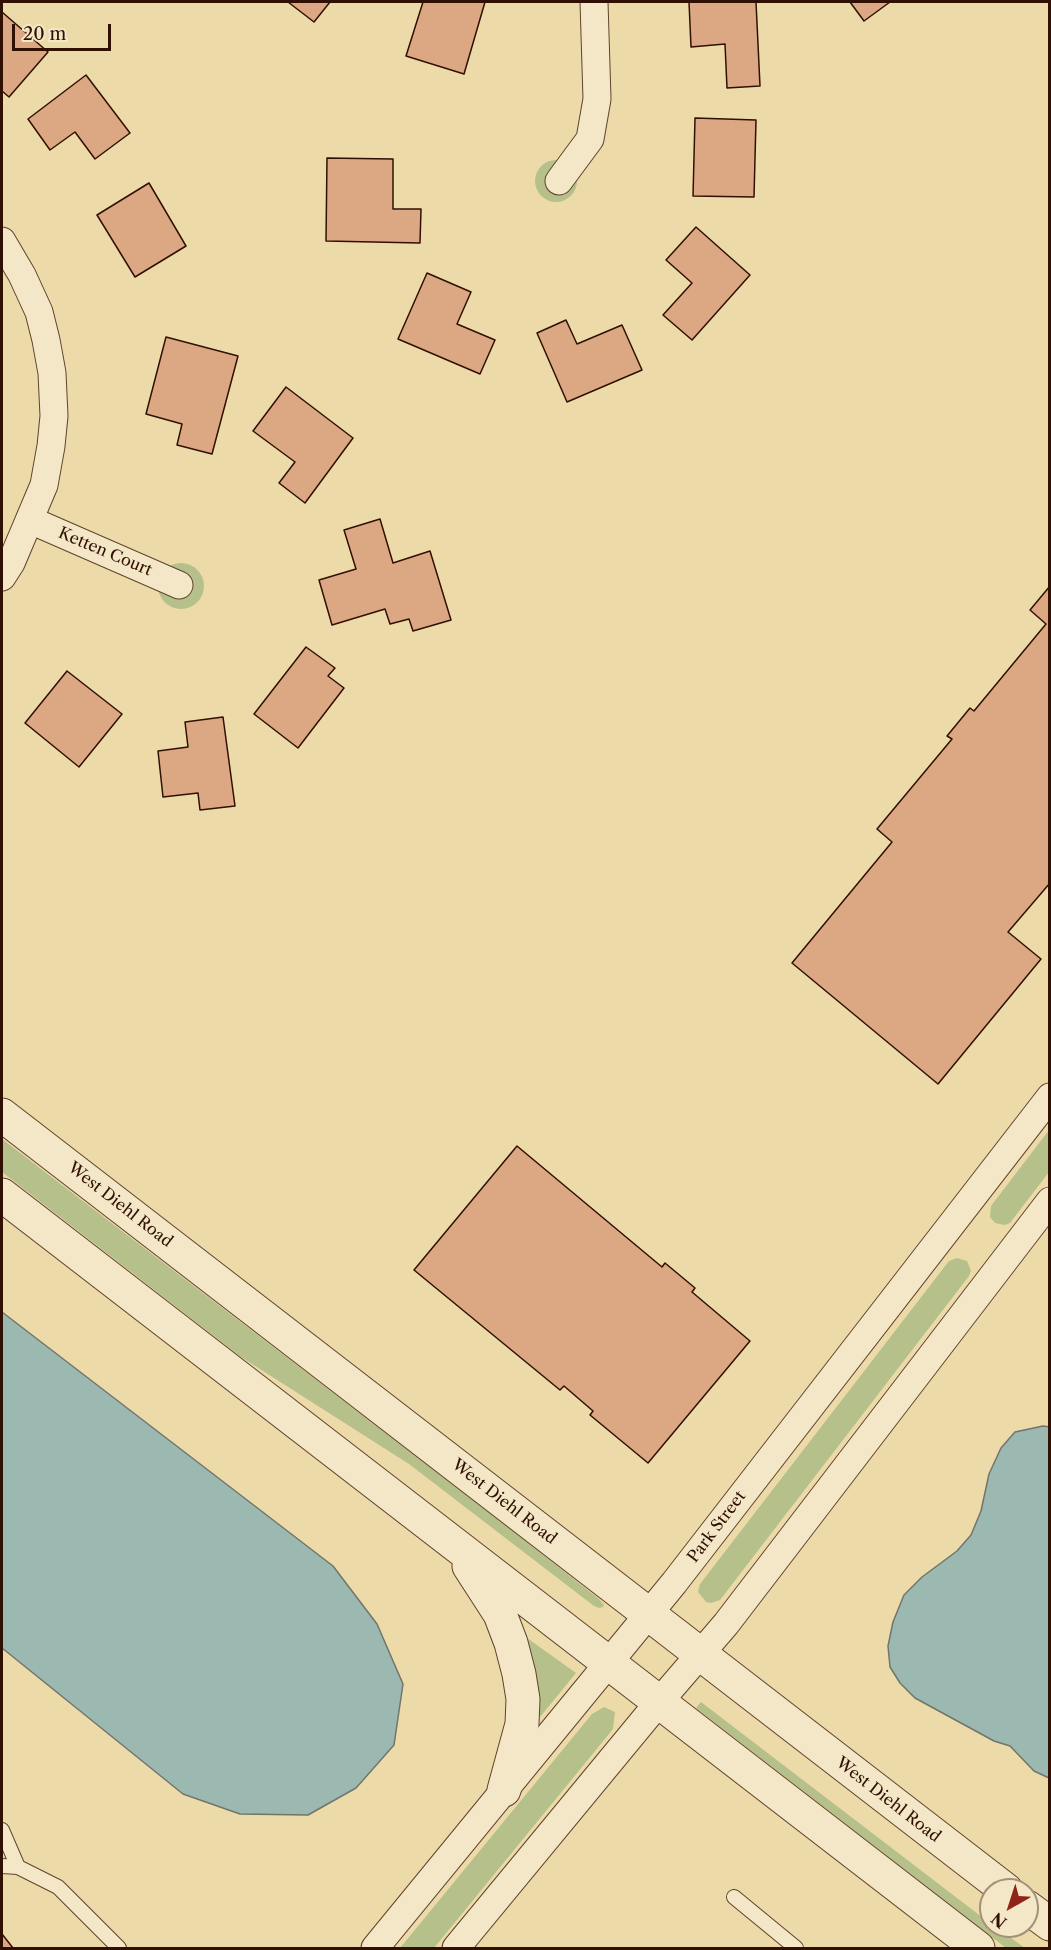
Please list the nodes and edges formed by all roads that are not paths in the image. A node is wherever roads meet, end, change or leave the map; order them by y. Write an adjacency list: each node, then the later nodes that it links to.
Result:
1 (594, 2): 2 (street)
2 (559, 181)
3 (2, 241): 4 (street)
4 (30, 520): 5 (street); 6 (street, Ketten Court)
5 (2, 577)
6 (179, 585)
7 (1050, 1097): 12 (street, Park Street)
8 (2, 1115): 12 (street, West Diehl Road)
9 (2, 1195): 11 (street)
10 (1050, 1201): 13 (street)
11 (459, 1549): 14 (street); 16 (street)
12 (648, 1615): 13 (street, West Diehl Road); 14 (street, Park Street)
13 (700, 1654): 15 (street); 20 (street, West Diehl Road)
14 (608, 1663): 15 (street); 16 (street, Park Street)
15 (659, 1702): 25 (street); 26 (street)
16 (504, 1790): 24 (street, Park Street)
17 (2, 1830): 19 (lane)
18 (2, 1866): 19 (lane)
19 (18, 1867): 23 (lane)
20 (990, 1878)
21 (734, 1897): 22 (lane)
22 (792, 1947)
23 (120, 1948)
24 (375, 1948)
25 (456, 1948)
26 (978, 1948)

